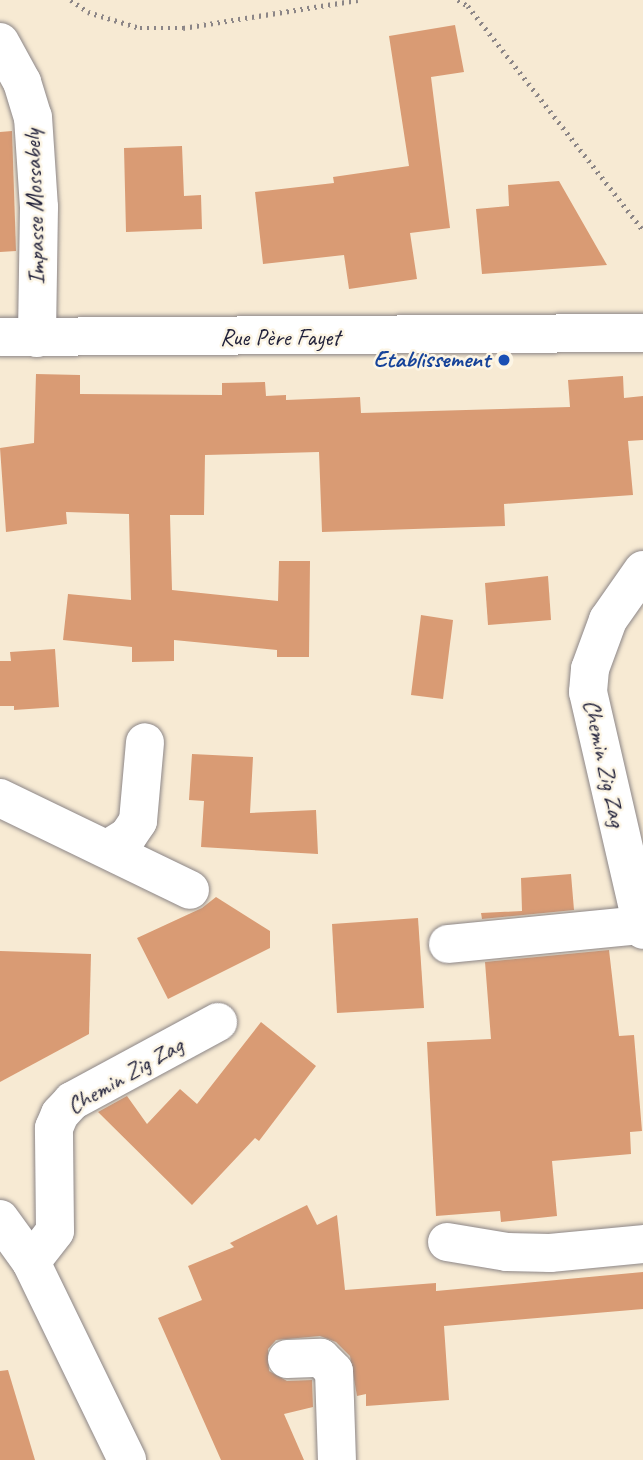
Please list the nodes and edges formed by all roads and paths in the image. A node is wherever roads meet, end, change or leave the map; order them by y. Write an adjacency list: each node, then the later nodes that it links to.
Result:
1 (71, 0): 2 (path)
2 (358, 0)
3 (458, 0): 5 (path)
4 (0, 42): 7 (street, Impasse Mossabely)
5 (643, 230)
6 (643, 333): 7 (street, Rue Père Fayet)
7 (19, 338)
8 (643, 570): 13 (street, Chemin Zig Zag)
9 (145, 742): 11 (street)
10 (0, 798): 11 (street)
11 (110, 848): 12 (street)
12 (190, 890)
13 (642, 928): 14 (street, Chemin Zig Zag)
14 (448, 944)
15 (218, 1022): 19 (street, Chemin Zig Zag)
16 (0, 1219): 19 (street)
17 (447, 1242): 18 (street)
18 (643, 1244)
19 (31, 1262): 21 (street)
20 (287, 1359): 22 (street)
21 (127, 1460)
22 (337, 1460)

